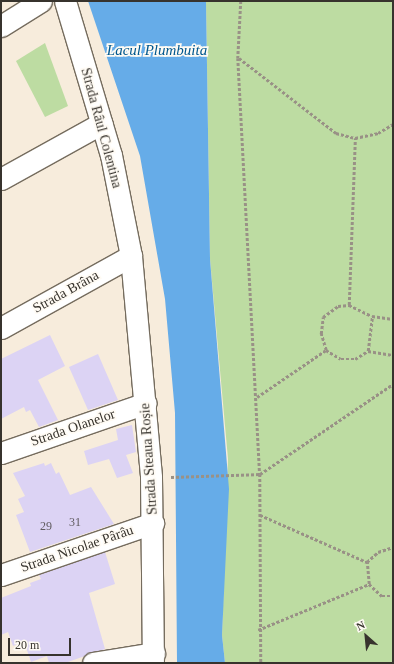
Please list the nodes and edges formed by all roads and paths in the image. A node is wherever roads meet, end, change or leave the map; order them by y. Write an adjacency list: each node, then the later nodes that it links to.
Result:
1 (41, 1): 4 (street)
2 (65, 1): 6 (street, Strada Râul Colentina)
3 (241, 1): 5 (path)
4 (1, 26)
5 (238, 58): 8 (path); 19 (path)
6 (102, 123): 9 (street); 10 (street, Strada Râul Colentina)
7 (393, 124): 8 (path)
8 (355, 138): 11 (path)
9 (1, 179)
10 (131, 256): 14 (street, Strada Brâna); 20 (street, Strada Steaua Roșie)
11 (349, 305): 12 (path); 15 (path)
12 (372, 316): 13 (path); 16 (path)
13 (393, 319)
14 (1, 328)
15 (326, 350): 16 (path); 19 (path)
16 (368, 351): 17 (path)
17 (393, 355)
18 (393, 384): 22 (path)
19 (256, 397): 22 (path)
20 (146, 403): 21 (street, Strada Olanelor); 25 (street, Strada Steaua Roșie)
21 (1, 453)
22 (260, 474): 23 (path); 24 (path)
23 (162, 477)
24 (260, 515): 27 (path); 31 (path)
25 (153, 523): 28 (street, Strada Nicolae Pârâu); 32 (street, Strada Steaua Roșie)
26 (393, 547): 27 (path)
27 (367, 562): 29 (path)
28 (1, 575)
29 (369, 584): 30 (path); 31 (path)
30 (393, 596)
31 (258, 630): 34 (path)
32 (154, 658): 33 (street)
33 (94, 663)
34 (260, 663)

